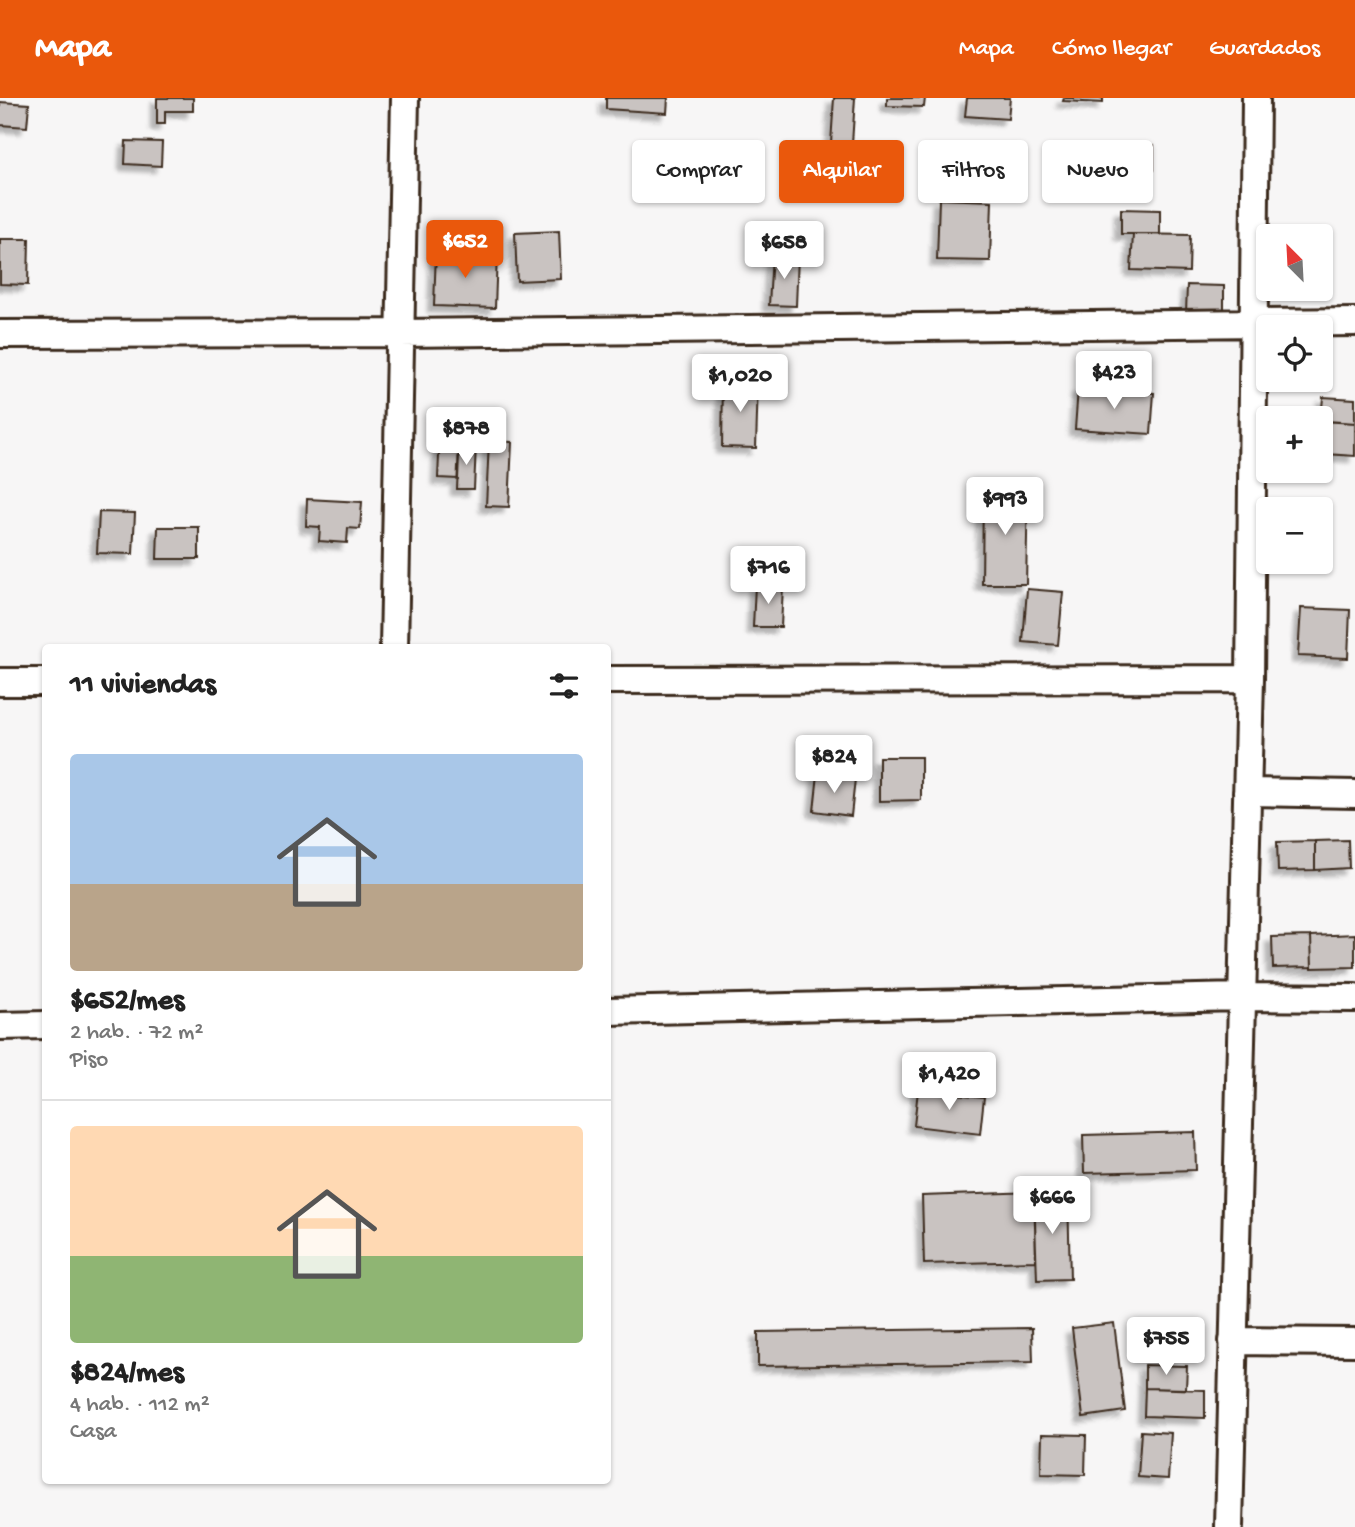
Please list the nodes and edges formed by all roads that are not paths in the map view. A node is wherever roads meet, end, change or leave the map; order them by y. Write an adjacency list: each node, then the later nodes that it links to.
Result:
1 (405, 98): 6 (street)
2 (1256, 98): 4 (street)
3 (1355, 322): 4 (street)
4 (1254, 323): 6 (street); 8 (street)
5 (0, 334): 6 (street)
6 (400, 334): 7 (street)
7 (394, 644)
8 (1250, 679): 9 (street); 12 (street)
9 (611, 680)
10 (0, 682): 11 (street)
11 (42, 682)
12 (1247, 792): 13 (street); 14 (street)
13 (1355, 794)
14 (1242, 997): 15 (street); 16 (street); 19 (street)
15 (1355, 998)
16 (611, 1012)
17 (42, 1024): 18 (street)
18 (0, 1026)
19 (1233, 1341): 20 (street); 21 (street)
20 (1355, 1342)
21 (1229, 1527)

